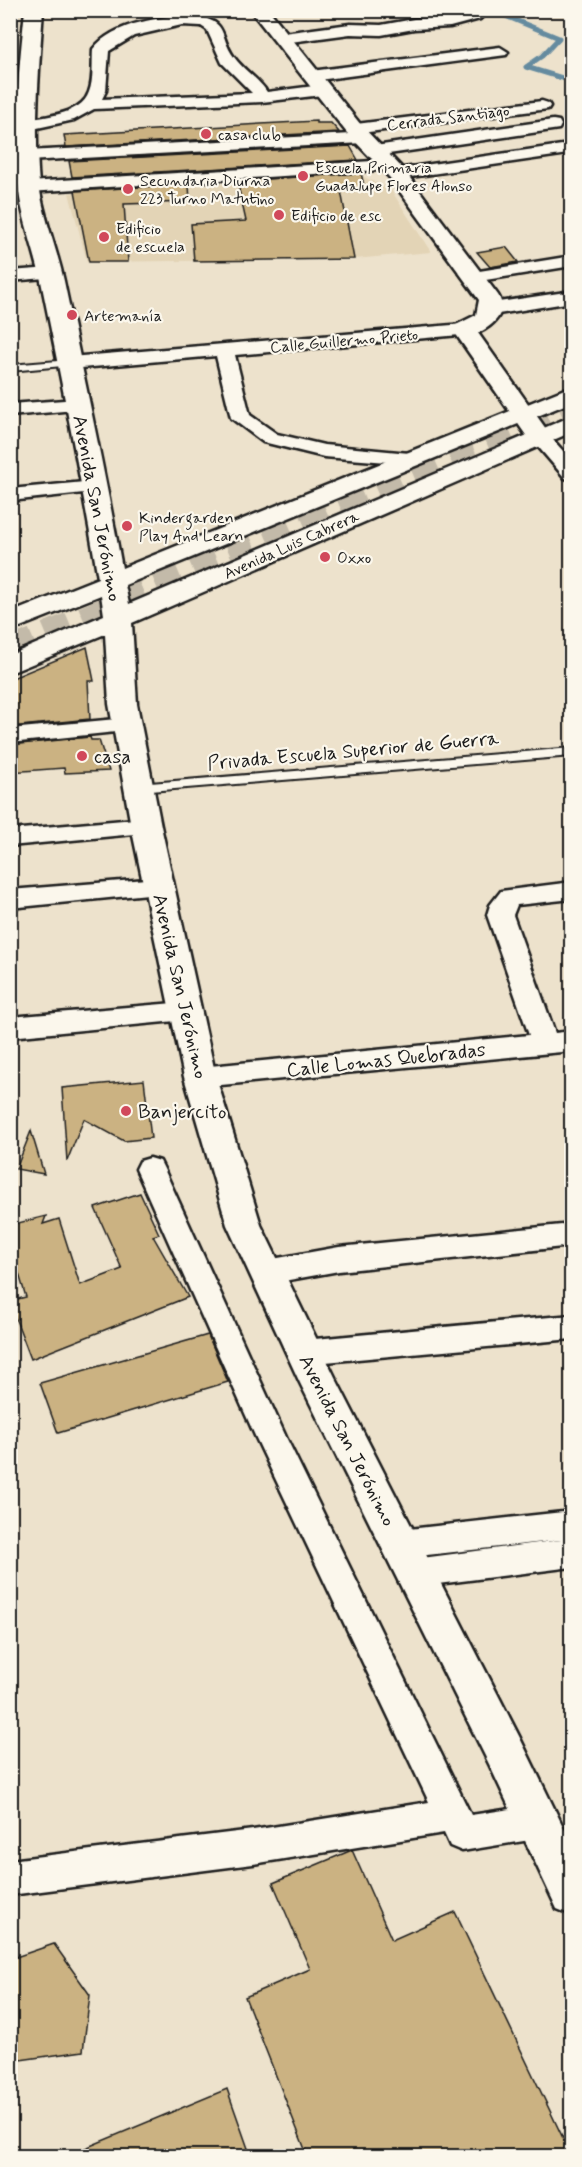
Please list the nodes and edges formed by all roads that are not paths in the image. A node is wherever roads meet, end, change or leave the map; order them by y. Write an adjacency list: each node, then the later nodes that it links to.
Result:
1 (34, 10): 10 (main road, Avenida San Jerónimo)
2 (259, 10): 4 (main road)
3 (475, 16): 4 (street)
4 (283, 38): 6 (main road)
5 (500, 52): 6 (street)
6 (317, 83): 7 (street); 13 (main road)
7 (262, 97): 8 (street); 8 (street)
8 (91, 104): 10 (street)
9 (542, 106): 13 (street, Cerrada Santiago)
10 (28, 125): 14 (main road, Avenida San Jerónimo)
11 (553, 125): 13 (street)
12 (562, 150): 13 (street)
13 (375, 151): 14 (street); 15 (street); 19 (main road)
14 (27, 156): 15 (main road, Avenida San Jerónimo)
15 (29, 187): 17 (main road, Avenida San Jerónimo)
16 (572, 261): 19 (street)
17 (51, 273): 18 (street); 24 (main road, Avenida San Jerónimo)
18 (10, 276)
19 (473, 276): 21 (main road)
20 (572, 296): 21 (street)
21 (492, 309): 22 (main road)
22 (464, 330): 23 (street, Calle Guillermo Prieto); 29 (main road)
23 (224, 350): 24 (street, Calle Guillermo Prieto); 32 (street)
24 (70, 363): 25 (lane); 27 (main road, Avenida San Jerónimo)
25 (10, 368)
26 (572, 393): 29 (main road, Avenida Luis Cabrera)
27 (78, 405): 28 (street); 34 (main road, Avenida San Jerónimo)
28 (10, 410)
29 (523, 412): 31 (main road); 32 (main road, Avenida Luis Cabrera)
30 (572, 423): 31 (main road, Avenida Luis Cabrera)
31 (539, 436): 33 (street); 38 (main road, Avenida Luis Cabrera)
32 (413, 458): 36 (main road, Avenida Luis Cabrera)
33 (572, 474)
34 (95, 487): 35 (street); 37 (main road, Avenida San Jerónimo)
35 (10, 495)
36 (153, 565): 37 (main road, Avenida Luis Cabrera); 38 (main road)
37 (112, 581): 39 (main road, Avenida San Jerónimo); 40 (main road, Avenida Luis Cabrera)
38 (177, 594): 39 (main road, Avenida Luis Cabrera)
39 (118, 619): 41 (main road, Avenida Luis Cabrera); 42 (main road, Avenida San Jerónimo)
40 (10, 623)
41 (14, 656)
42 (127, 725): 43 (street); 45 (main road, Avenida San Jerónimo)
43 (10, 736)
44 (572, 752): 45 (lane, Privada Escuela Superior de Guerra)
45 (138, 788): 46 (main road, Avenida San Jerónimo)
46 (146, 826): 47 (street); 48 (main road, Avenida San Jerónimo)
47 (10, 838)
48 (159, 886): 50 (street); 51 (main road, Avenida San Jerónimo)
49 (572, 890): 54 (street)
50 (10, 899)
51 (186, 1011): 52 (street); 55 (main road, Avenida San Jerónimo)
52 (10, 1027)
53 (572, 1041): 54 (street, Calle Lomas Quebradas)
54 (545, 1043): 55 (street, Calle Lomas Quebradas)
55 (200, 1077): 58 (main road, Avenida San Jerónimo)
56 (150, 1169): 65 (street)
57 (572, 1235): 58 (street)
58 (267, 1272): 60 (main road, Avenida San Jerónimo)
59 (572, 1327): 60 (street)
60 (304, 1352): 63 (main road, Avenida San Jerónimo)
61 (572, 1525): 63 (street)
62 (572, 1553): 63 (street)
63 (407, 1558): 64 (main road, Avenida San Jerónimo)
64 (536, 1822): 65 (street); 67 (main road, Avenida San Jerónimo)
65 (458, 1824): 66 (street)
66 (10, 1878)
67 (568, 1879)

